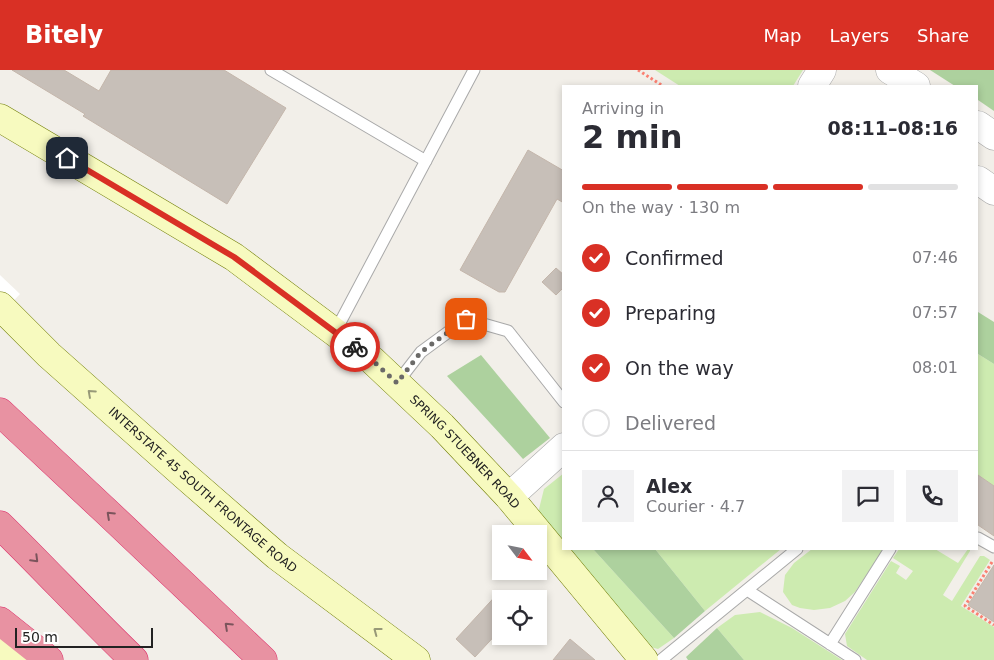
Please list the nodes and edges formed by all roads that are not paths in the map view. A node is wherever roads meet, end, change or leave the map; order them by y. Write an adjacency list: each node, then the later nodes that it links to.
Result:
1 (271, 70): 8 (lane)
2 (474, 70): 8 (lane)
3 (890, 70): 4 (street)
4 (914, 85)
5 (0, 118): 12 (main road, SPRING STUEBNER ROAD)
6 (978, 126): 7 (street)
7 (994, 136)
8 (426, 161): 12 (lane)
9 (978, 180): 10 (street)
10 (994, 191)
11 (2, 308): 31 (main road, INTERSTATE 45 SOUTH FRONTAGE ROAD, one-way to 11)
12 (335, 332): 13 (main road, SPRING STUEBNER ROAD)
13 (397, 383): 14 (lane); 17 (main road, SPRING STUEBNER ROAD)
14 (562, 399)
15 (0, 412): 30 (highway, one-way to 15)
16 (562, 449): 17 (street)
17 (509, 497): 32 (main road, SPRING STUEBNER ROAD)
18 (0, 525): 29 (highway, one-way to 29)
19 (978, 538): 20 (lane)
20 (994, 547)
21 (796, 550): 23 (lane)
22 (889, 550): 26 (lane)
23 (747, 590): 26 (lane); 33 (lane)
24 (0, 621): 28 (highway)
25 (0, 642): 27 (main road)
26 (830, 644): 34 (lane)
27 (20, 660)
28 (49, 660)
29 (134, 660)
30 (263, 660)
31 (416, 660)
32 (644, 660)
33 (661, 660)
34 (855, 660)

